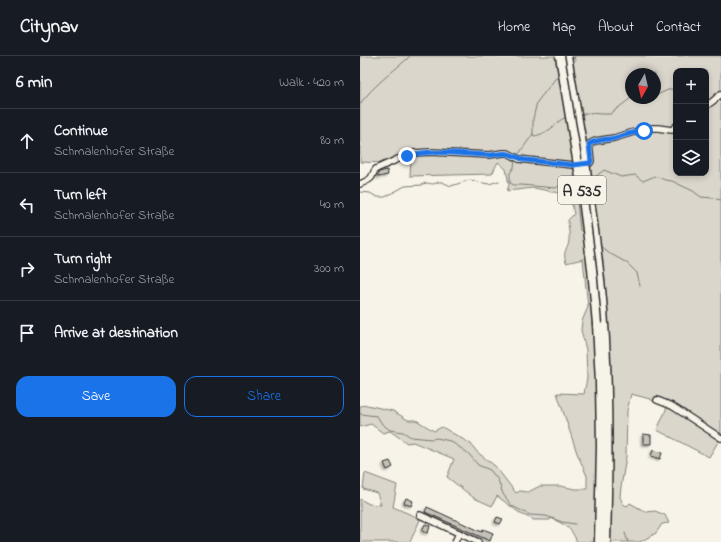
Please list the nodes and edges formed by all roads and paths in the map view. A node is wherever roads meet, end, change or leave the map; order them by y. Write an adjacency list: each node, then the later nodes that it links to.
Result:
1 (560, 56): 7 (highway, A 535, bridge)
2 (568, 57): 7 (highway, A 535, bridge)
3 (721, 94): 4 (street)
4 (709, 104)
5 (673, 129): 6 (street)
6 (360, 184)
7 (600, 324): 14 (highway, A 535); 15 (highway, A 535)
8 (657, 400): 9 (street)
9 (721, 438)
10 (420, 516): 11 (street)
11 (459, 533): 12 (street); 13 (street)
12 (455, 542)
13 (476, 542)
14 (599, 542)
15 (606, 542)

